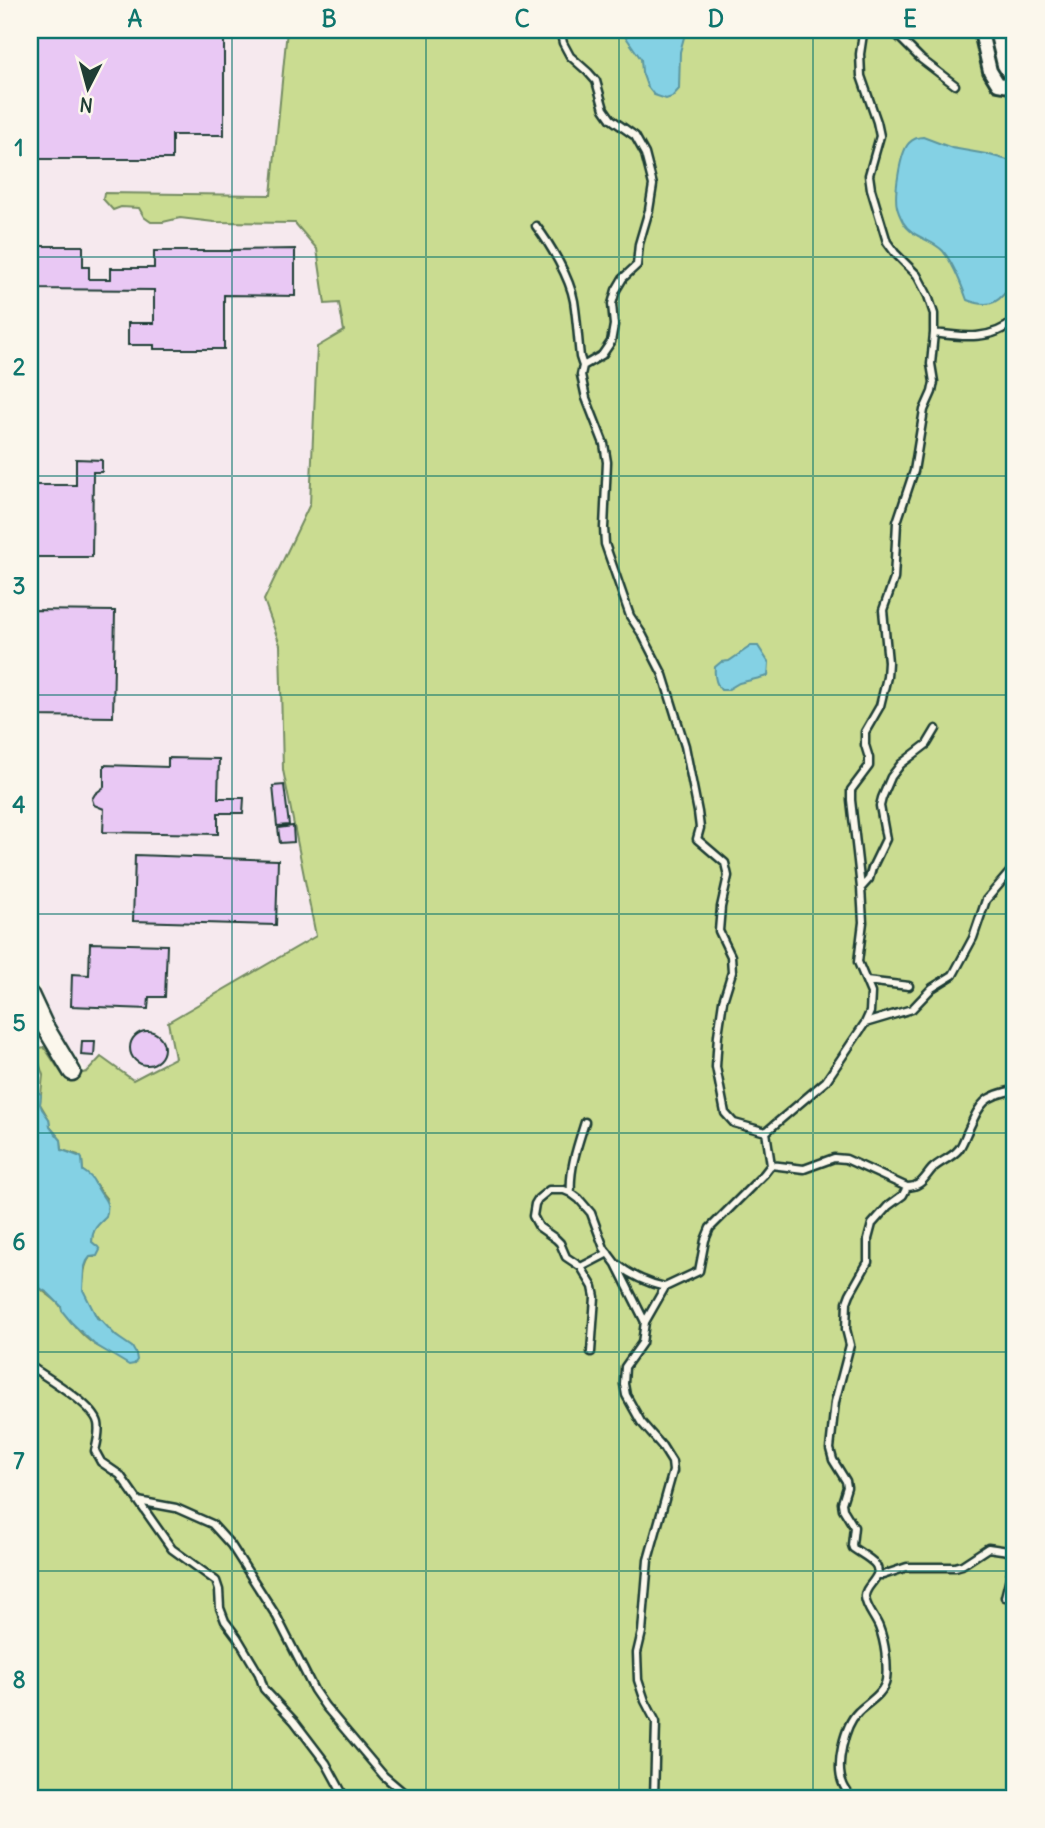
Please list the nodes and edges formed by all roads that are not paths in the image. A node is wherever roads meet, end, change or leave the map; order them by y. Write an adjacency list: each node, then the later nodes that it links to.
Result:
1 (560, 30): 10 (lane)
2 (865, 30): 9 (lane)
3 (892, 30): 5 (lane)
4 (979, 30): 6 (street)
5 (955, 85)
6 (1015, 87)
7 (536, 226): 10 (lane)
8 (1015, 320): 9 (lane)
9 (934, 333): 13 (lane)
10 (583, 366): 21 (lane)
11 (936, 729): 13 (lane)
12 (1015, 866): 17 (lane)
13 (862, 888): 14 (lane)
14 (866, 981): 15 (lane); 17 (lane)
15 (909, 986)
16 (30, 995): 18 (street)
17 (865, 1023): 21 (lane)
18 (72, 1072)
19 (1015, 1090): 23 (lane)
20 (585, 1122): 24 (lane)
21 (766, 1132): 22 (lane)
22 (771, 1165): 23 (lane); 28 (lane)
23 (907, 1187): 34 (lane)
24 (571, 1193): 25 (lane); 27 (lane)
25 (608, 1253): 26 (lane); 27 (lane)
26 (617, 1264): 28 (lane); 29 (lane)
27 (580, 1267): 30 (lane)
28 (666, 1287): 29 (lane)
29 (645, 1322): 38 (lane)
30 (591, 1352)
31 (30, 1366): 32 (lane)
32 (138, 1501): 36 (lane); 37 (lane)
33 (1015, 1554): 34 (lane); 35 (lane)
34 (877, 1575): 39 (lane)
35 (1005, 1597)
36 (345, 1798)
37 (410, 1798)
38 (654, 1798)
39 (851, 1798)

